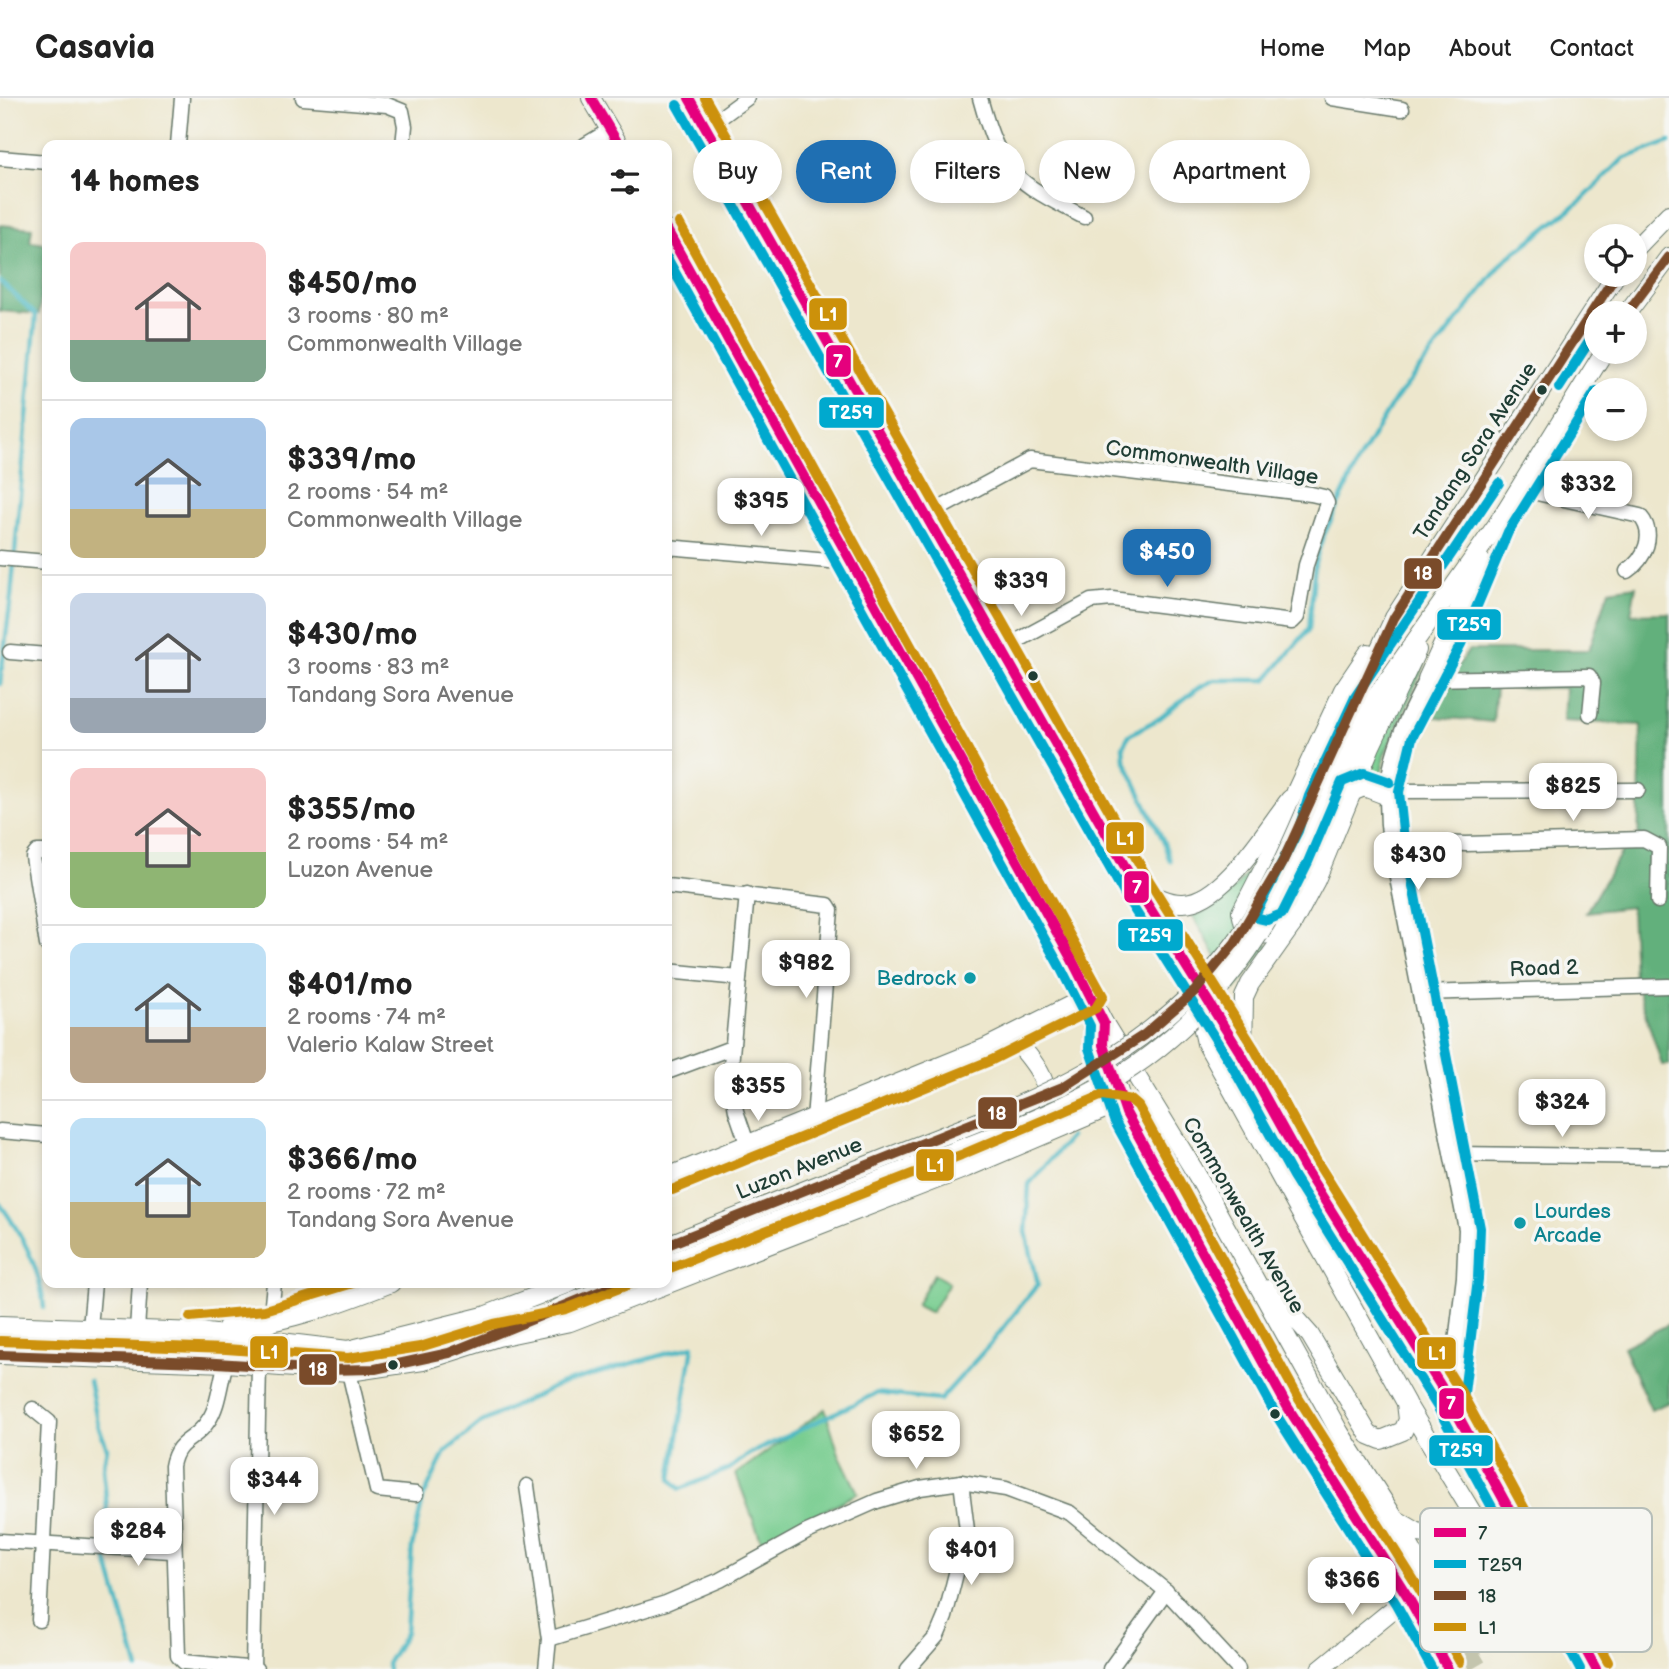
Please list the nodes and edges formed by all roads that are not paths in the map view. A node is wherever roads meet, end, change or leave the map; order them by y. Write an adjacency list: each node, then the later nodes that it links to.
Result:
1 (182, 98): 11 (street)
2 (303, 98): 12 (street)
3 (591, 98): 10 (main road)
4 (689, 98): 9 (main road)
5 (747, 98): 9 (street)
6 (980, 98): 16 (street)
7 (1332, 98): 8 (street)
8 (1402, 109)
9 (706, 128): 24 (main road)
10 (614, 138)
11 (178, 140)
12 (404, 140)
13 (0, 158): 14 (street)
14 (42, 162)
15 (1669, 214): 17 (main road)
16 (1084, 217)
17 (1647, 237)
18 (672, 239): 29 (main road, Commonwealth Avenue)
19 (1669, 257): 21 (main road)
20 (1608, 287): 31 (main road, Tandang Sora Avenue)
21 (1637, 301)
22 (1597, 364): 23 (main road)
23 (1519, 489): 25 (main road); 30 (street)
24 (926, 516): 33 (main road); 33 (street, Commonwealth Village)
25 (1496, 526): 32 (main road); 36 (main road)
26 (672, 548): 29 (street)
27 (3, 559): 28 (street)
28 (42, 562)
29 (852, 563): 56 (main road, Commonwealth Avenue)
30 (1627, 571)
31 (1394, 618): 38 (main road, Tandang Sora Avenue); 40 (main road)
32 (1427, 624): 38 (main road); 42 (main road)
33 (1002, 649): 46 (main road)
34 (10, 652): 35 (street)
35 (42, 655)
36 (1427, 679): 37 (street); 41 (street)
37 (1590, 714)
38 (1332, 772): 71 (main road, Luzon Avenue, bridge); 72 (main road, Luzon Avenue, bridge)
39 (1638, 790): 41 (street)
40 (1296, 791): 46 (main road); 50 (main road)
41 (1386, 791): 42 (main road); 43 (street)
42 (1352, 792): 50 (main road)
43 (1390, 842): 49 (street); 55 (street)
44 (42, 852): 48 (street)
45 (672, 886): 47 (street)
46 (1136, 886): 51 (main road)
47 (747, 894): 53 (street); 63 (street)
48 (42, 897)
49 (1658, 901)
50 (1292, 925): 60 (main road)
51 (1189, 968): 60 (main road); 93 (main road)
52 (672, 971): 53 (street)
53 (739, 978): 59 (street)
54 (1669, 986): 55 (street, Road 2)
55 (1421, 993): 68 (street)
56 (1089, 996): 57 (main road, Commonwealth Avenue); 58 (main road, Luzon Avenue)
57 (1104, 1023): 62 (main road, Commonwealth Avenue); 73 (main road, Commonwealth Avenue)
58 (1011, 1036): 63 (main road, Luzon Avenue); 66 (main road)
59 (731, 1048): 61 (street); 67 (street)
60 (1243, 1057): 92 (main road)
61 (672, 1070)
62 (1126, 1113): 66 (main road); 109 (main road, Commonwealth Avenue)
63 (814, 1119): 67 (main road, Luzon Avenue)
64 (0, 1131): 65 (street)
65 (42, 1135)
66 (1033, 1140): 74 (main road)
67 (748, 1146): 70 (main road, Luzon Avenue)
68 (1453, 1154): 69 (street); 92 (street)
69 (1669, 1157)
70 (672, 1175)
71 (672, 1243)
72 (672, 1262)
73 (1251, 1268): 93 (main road); 95 (main road, Commonwealth Avenue)
74 (672, 1282)
75 (94, 1288): 84 (street)
76 (140, 1288): 85 (street)
77 (274, 1288): 83 (street)
78 (378, 1288): 83 (main road)
79 (557, 1288): 86 (main road)
80 (610, 1288): 87 (main road)
81 (656, 1288): 87 (main road)
82 (0, 1325): 84 (main road)
83 (270, 1325): 86 (main road)
84 (90, 1328): 85 (main road)
85 (137, 1330): 86 (main road)
86 (198, 1332)
87 (498, 1337): 91 (main road)
88 (0, 1355): 89 (main road)
89 (226, 1363): 90 (main road); 105 (street)
90 (259, 1366): 91 (main road); 115 (street)
91 (349, 1372): 98 (street)
92 (1449, 1399): 100 (main road)
93 (1406, 1403): 99 (main road)
94 (33, 1409): 104 (street)
95 (1340, 1433): 101 (main road, Commonwealth Avenue); 109 (main road, Commonwealth Avenue)
96 (961, 1482): 108 (street); 112 (street); 117 (street)
97 (527, 1486): 112 (street)
98 (416, 1494)
99 (1468, 1508)
100 (1508, 1508)
101 (1393, 1516): 102 (main road); 106 (main road, Commonwealth Avenue)
102 (1420, 1533)
103 (0, 1541): 104 (street)
104 (44, 1543): 105 (street); 111 (street)
105 (172, 1551): 115 (street)
106 (1420, 1566)
107 (1420, 1576): 109 (main road)
108 (1166, 1591): 118 (street); 119 (street)
109 (1408, 1597): 110 (main road, Commonwealth Avenue); 120 (main road)
110 (1420, 1618)
111 (39, 1620)
112 (549, 1639): 116 (street)
113 (1575, 1652): 121 (main road)
114 (1586, 1652): 122 (main road)
115 (255, 1669)
116 (546, 1669)
117 (908, 1669)
118 (1110, 1669)
119 (1238, 1669)
120 (1320, 1669)
121 (1589, 1669)
122 (1595, 1669)

